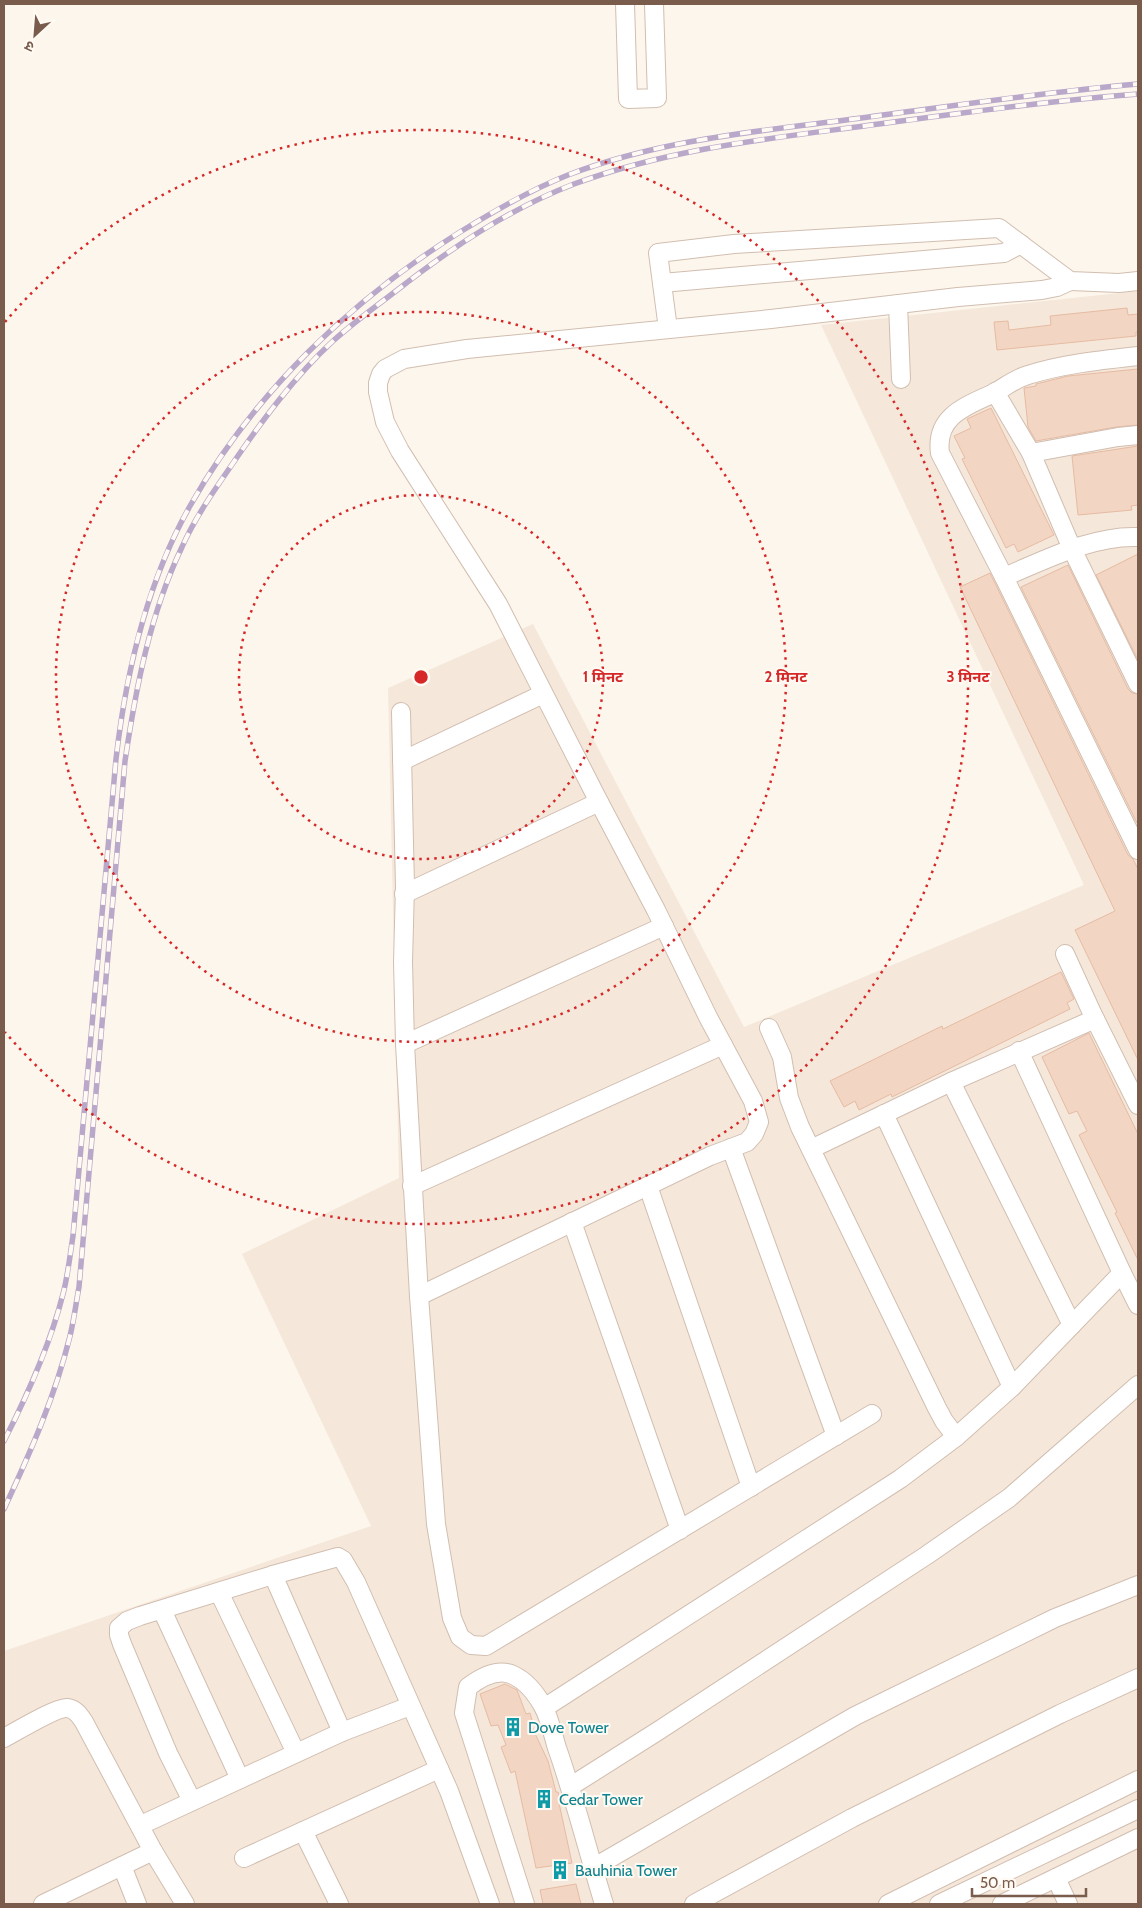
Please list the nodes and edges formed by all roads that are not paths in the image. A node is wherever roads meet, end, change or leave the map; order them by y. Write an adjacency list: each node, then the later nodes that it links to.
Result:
1 (625, 4): 2 (street)
2 (654, 4)
3 (1021, 244): 4 (street); 6 (street); 6 (street)
4 (1070, 281): 5 (street); 7 (street)
5 (1138, 281)
6 (662, 283): 8 (street)
7 (898, 304): 8 (street); 10 (street)
8 (668, 329): 18 (street)
9 (1138, 356): 11 (street)
10 (901, 379)
11 (995, 392): 13 (street); 16 (street)
12 (1138, 435): 13 (street)
13 (1031, 453): 15 (street)
14 (1138, 537): 15 (street)
15 (1072, 549): 16 (street); 17 (street)
16 (1004, 577): 22 (street)
17 (1138, 684)
18 (543, 694): 20 (street); 21 (street)
19 (401, 712): 20 (street)
20 (402, 760): 23 (street)
21 (598, 802): 23 (street); 24 (street)
22 (1138, 850)
23 (404, 894): 28 (street)
24 (664, 926): 28 (street); 29 (street)
25 (1065, 954): 26 (street)
26 (1095, 1019): 30 (street); 32 (street)
27 (768, 1028): 35 (street)
28 (405, 1044): 36 (street)
29 (723, 1045): 34 (street); 36 (street)
30 (1019, 1052): 31 (street); 39 (street)
31 (951, 1082): 33 (street); 42 (street)
32 (1138, 1105)
33 (884, 1114): 35 (street); 44 (street)
34 (731, 1148): 37 (street); 46 (street)
35 (811, 1149): 47 (street)
36 (412, 1186): 40 (street)
37 (648, 1186): 38 (street); 48 (street)
38 (572, 1222): 40 (street); 49 (street)
39 (1122, 1273): 41 (street); 42 (street)
40 (419, 1296): 49 (street)
41 (1138, 1305)
42 (1072, 1325): 44 (street)
43 (1138, 1385): 63 (street)
44 (1012, 1387): 47 (street)
45 (872, 1414): 46 (street)
46 (836, 1436): 48 (street)
47 (956, 1437): 56 (street)
48 (751, 1487): 49 (street)
49 (680, 1530)
50 (273, 1575): 52 (street); 55 (street); 57 (street)
51 (1138, 1585): 72 (street)
52 (219, 1592): 53 (street); 59 (street)
53 (162, 1610): 61 (street); 64 (street)
54 (1138, 1678): 82 (street)
55 (410, 1706): 57 (street); 60 (street)
56 (544, 1708): 63 (street); 80 (street)
57 (342, 1732): 59 (street)
58 (4, 1738): 66 (street)
59 (296, 1754): 61 (street)
60 (439, 1769): 67 (street); 79 (street)
61 (240, 1779): 64 (street)
62 (1138, 1780): 83 (street)
63 (571, 1786): 72 (street)
64 (192, 1801): 66 (street)
65 (1138, 1809): 84 (street)
66 (141, 1826): 69 (street)
67 (303, 1831): 70 (street); 78 (street)
68 (1138, 1838): 73 (street)
69 (153, 1851): 71 (street); 77 (street)
70 (244, 1858)
71 (122, 1866): 74 (street); 76 (street)
72 (592, 1868): 81 (street)
73 (1056, 1878): 85 (street); 86 (street)
74 (67, 1899): 75 (street)
75 (43, 1904)
76 (137, 1904)
77 (185, 1904)
78 (338, 1904)
79 (490, 1904)
80 (525, 1904)
81 (604, 1904)
82 (694, 1904)
83 (888, 1904)
84 (938, 1904)
85 (1002, 1904)
86 (1068, 1904)

